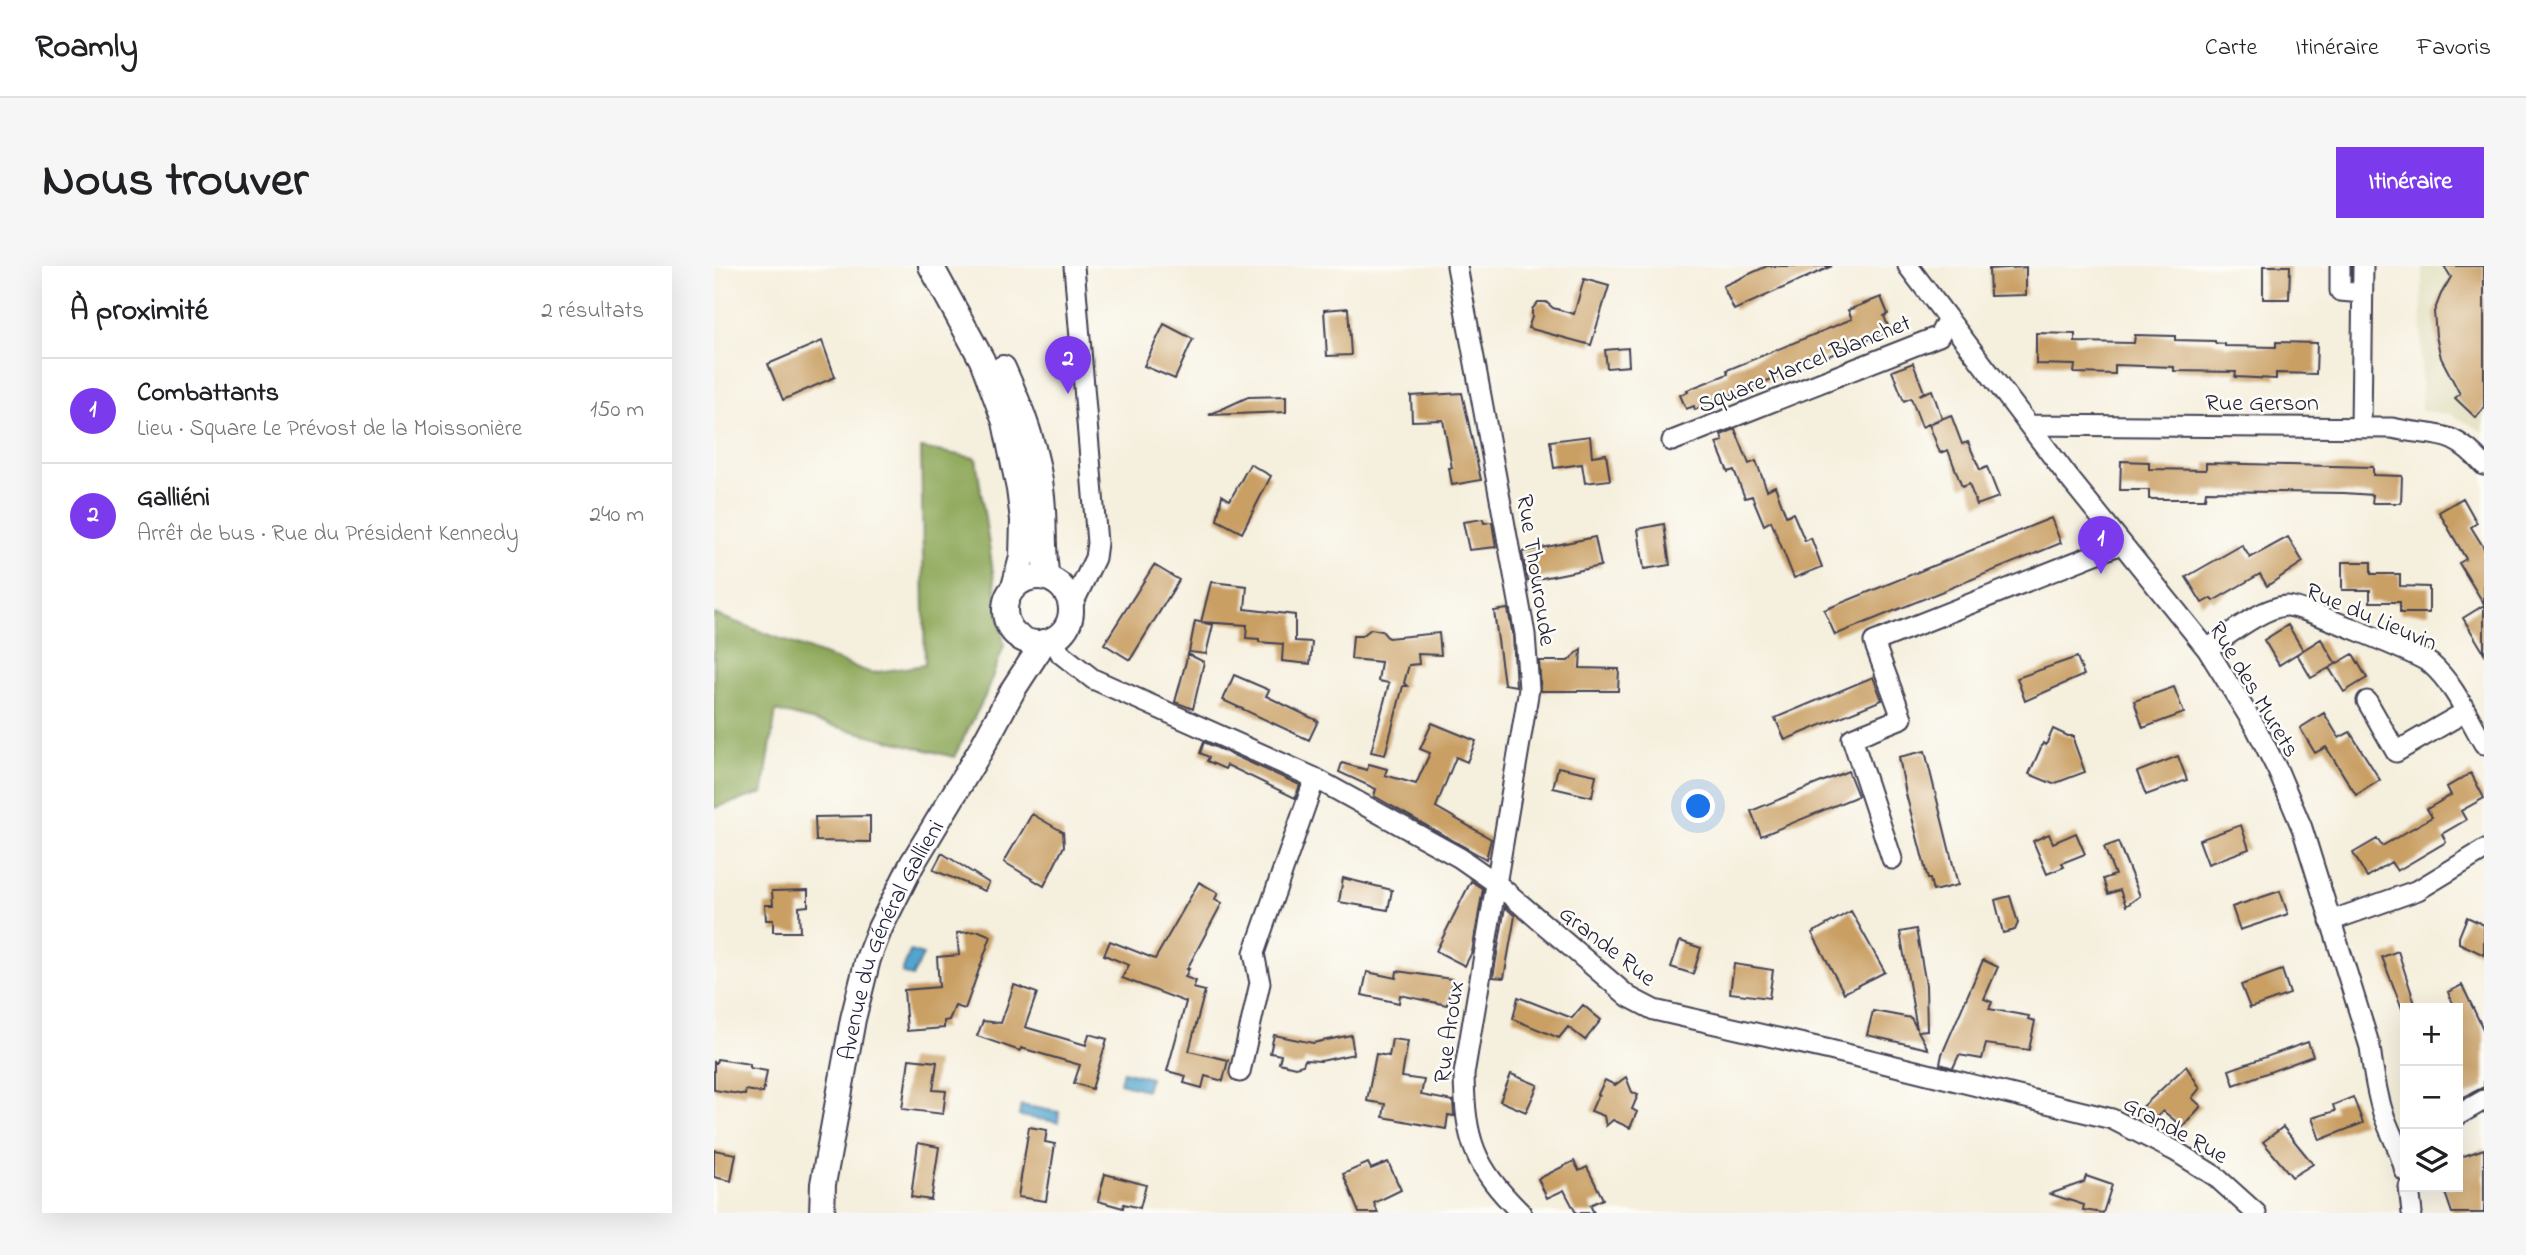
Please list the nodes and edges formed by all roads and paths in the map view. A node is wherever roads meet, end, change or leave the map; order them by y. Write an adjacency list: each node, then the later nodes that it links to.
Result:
1 (931, 266): 15 (street)
2 (945, 266): 16 (street)
3 (1074, 266): 16 (street)
4 (1457, 266): 25 (street, Rue Thouroude)
5 (1908, 266): 9 (street, Rue des Murets)
6 (2340, 266): 8 (street)
7 (2362, 266): 8 (street)
8 (2362, 293): 11 (street)
9 (1947, 320): 10 (street, Rue des Murets); 12 (street, Square Marcel Blanchet)
10 (2029, 425): 11 (street, Rue Gerson); 14 (street, Rue des Murets)
11 (2361, 428): 13 (street, Rue Gerson)
12 (1672, 441)
13 (2484, 465)
14 (2121, 544): 18 (street, Rue des Murets); 24 (street)
15 (1014, 587): 16 (street); 17 (street)
16 (1067, 588): 17 (street)
17 (1039, 640): 22 (street, Grande Rue); 32 (street, Avenue du Général Gallieni)
18 (2207, 649): 20 (street, Rue du Lieuvin); 26 (street, Rue des Murets)
19 (2367, 701): 20 (street)
20 (2465, 712): 21 (street, Rue du Lieuvin)
21 (2484, 744)
22 (1315, 778): 25 (street, Grande Rue); 27 (street)
23 (2484, 850): 26 (street)
24 (1892, 859)
25 (1496, 883): 33 (street, Rue Aroux); 34 (street, Grande Rue)
26 (2330, 921): 30 (street, Rue des Murets)
27 (1240, 1072)
28 (2484, 1100): 29 (street)
29 (2463, 1112)
30 (2400, 1140)
31 (2410, 1192): 35 (street)
32 (822, 1213)
33 (1521, 1213)
34 (2256, 1213)
35 (2413, 1213)

